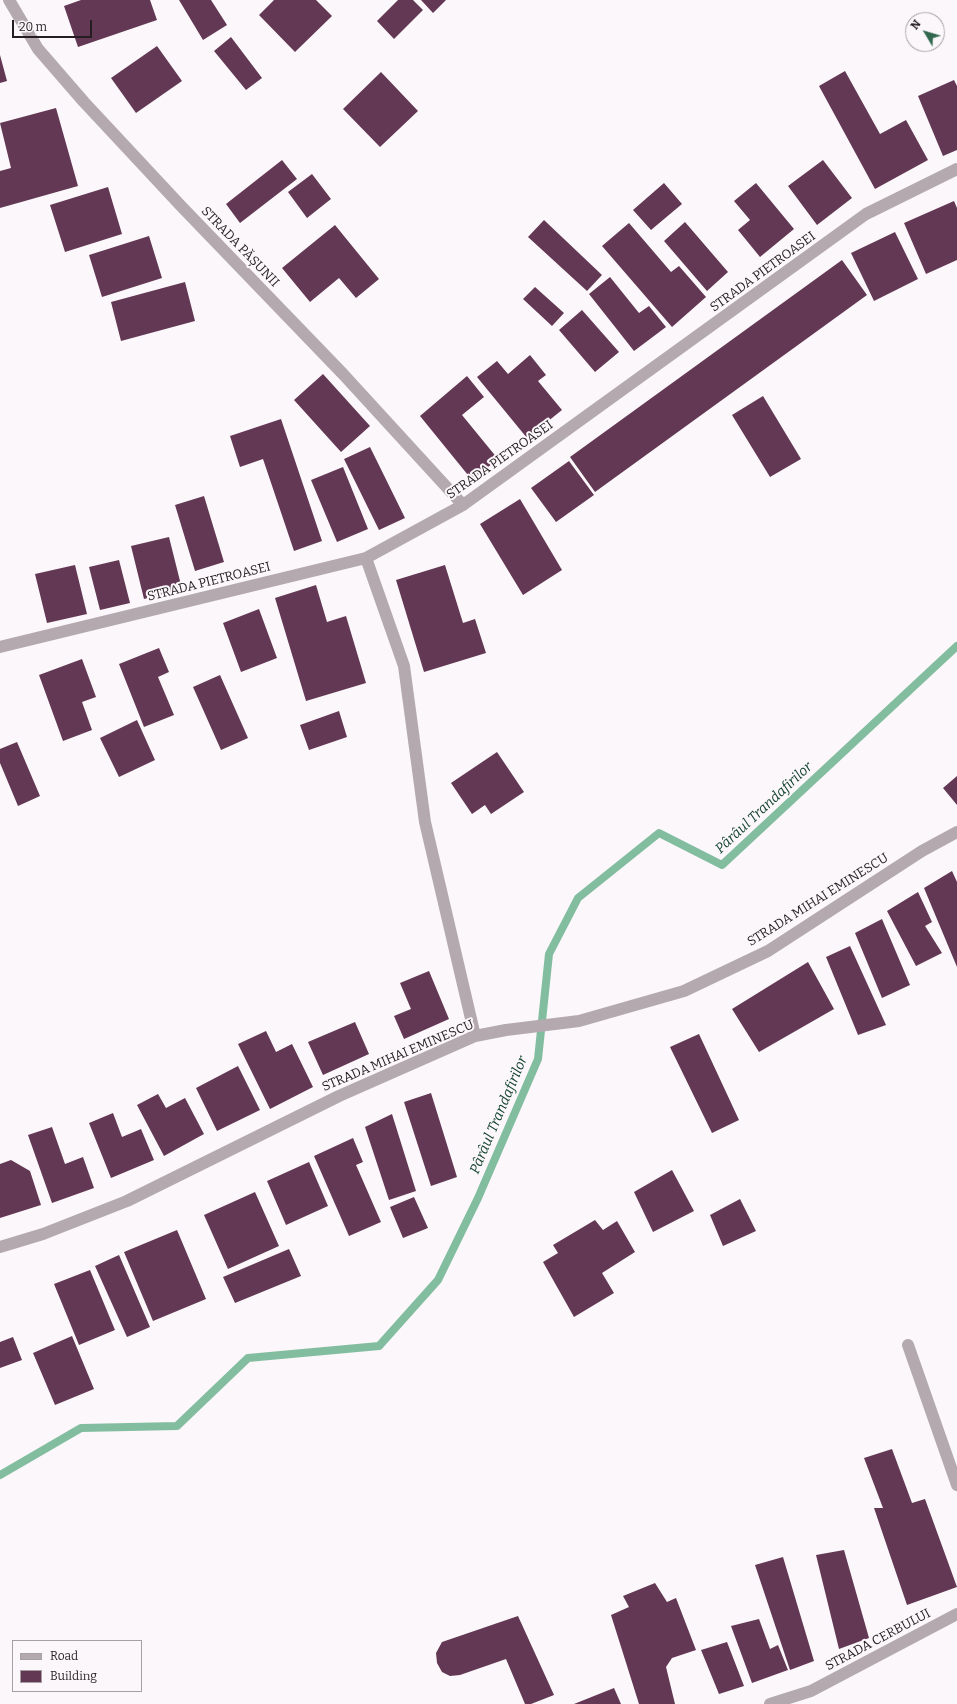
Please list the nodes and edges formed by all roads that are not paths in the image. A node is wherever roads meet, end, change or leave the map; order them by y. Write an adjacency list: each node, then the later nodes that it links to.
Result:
1 (5, 0): 3 (street)
2 (9, 0): 5 (street, STRADA PĂȘUNII)
3 (0, 1)
4 (957, 169): 5 (street, STRADA PIETROASEI)
5 (463, 505): 6 (street, STRADA PIETROASEI)
6 (366, 558): 7 (street, STRADA PIETROASEI); 9 (street)
7 (0, 647)
8 (957, 832): 9 (street, STRADA MIHAI EMINESCU)
9 (475, 1036): 10 (street, STRADA MIHAI EMINESCU)
10 (0, 1247)
11 (908, 1346): 12 (street)
12 (957, 1485)
13 (957, 1614): 14 (street, STRADA CERBULUI)
14 (812, 1690): 15 (street, STRADA CERBULUI); 16 (street, STRADA CERBULUI)
15 (770, 1704)
16 (801, 1704)

